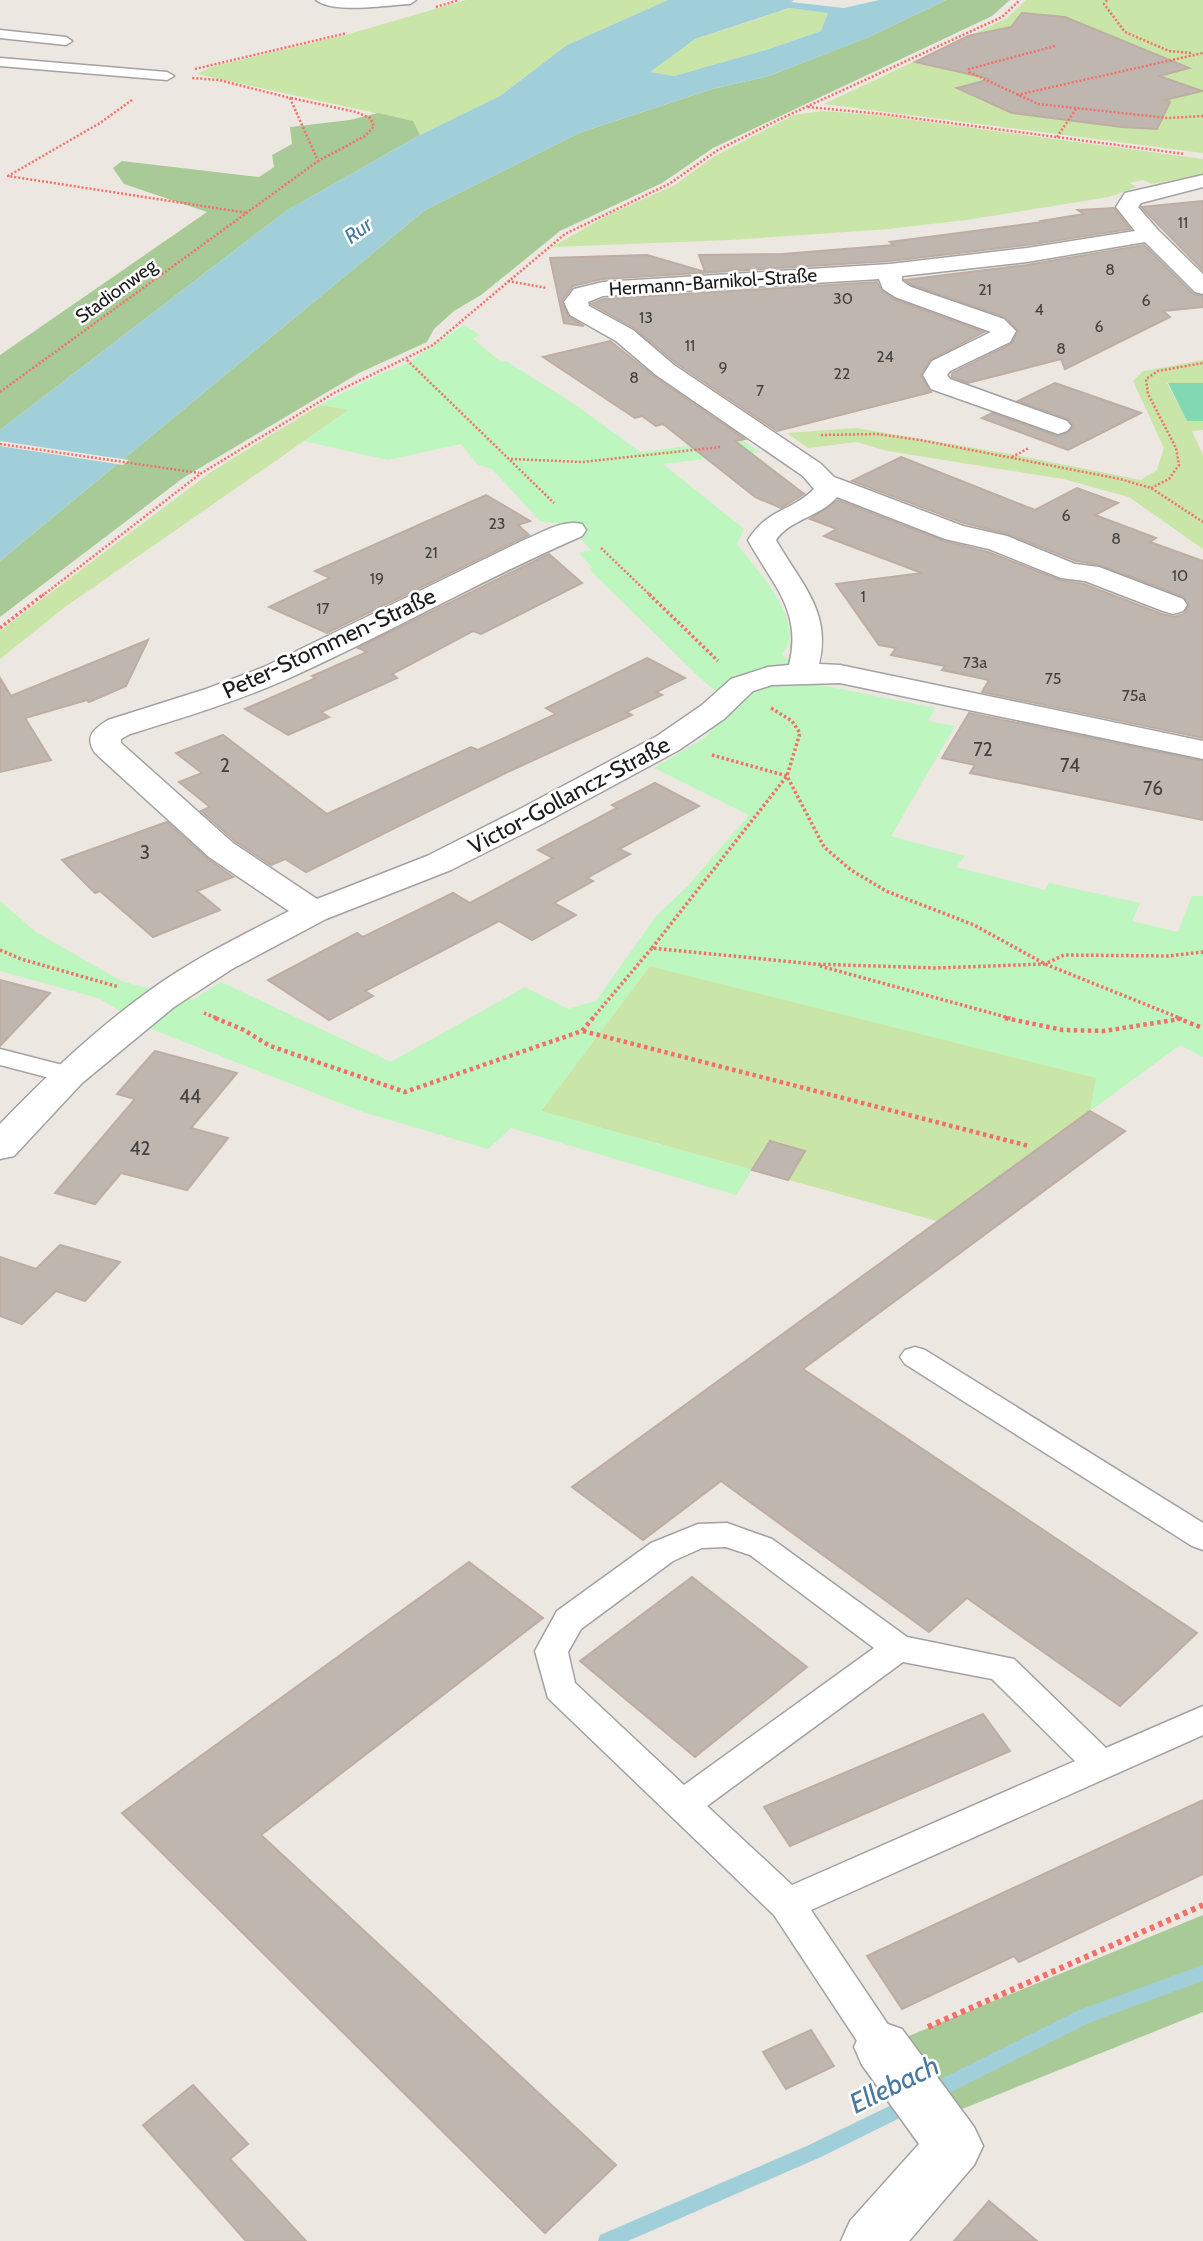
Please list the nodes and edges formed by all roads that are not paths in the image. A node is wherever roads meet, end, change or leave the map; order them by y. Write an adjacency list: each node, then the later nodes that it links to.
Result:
1 (322, 0): 2 (lane)
2 (410, 0)
3 (0, 34): 4 (lane)
4 (66, 41)
5 (0, 62): 6 (lane)
6 (167, 76)
7 (1203, 181): 8 (street)
8 (1150, 235): 9 (street, Hermann-Barnikol-Straße); 10 (street)
9 (890, 271): 11 (street); 12 (street, Hermann-Barnikol-Straße)
10 (1203, 287)
11 (1058, 426)
12 (825, 483): 14 (street, Hermann-Barnikol-Straße); 15 (street)
13 (565, 519): 17 (street, Peter-Stommen-Straße)
14 (1173, 605)
15 (802, 673): 16 (street, Victor-Gollancz-Straße); 17 (street, Victor-Gollancz-Straße)
16 (1203, 750)
17 (314, 912): 19 (street, Victor-Gollancz-Straße)
18 (0, 1057): 19 (lane)
19 (69, 1075): 20 (street, Victor-Gollancz-Straße)
20 (0, 1147)
21 (915, 1357): 22 (lane)
22 (1203, 1538)
23 (898, 1648): 25 (lane); 26 (lane); 26 (lane)
24 (1203, 1720): 25 (lane)
25 (1101, 1765): 27 (lane)
26 (682, 1805): 27 (lane)
27 (787, 1904): 28 (lane)
28 (891, 2059): 29 (street)
29 (871, 2241)

